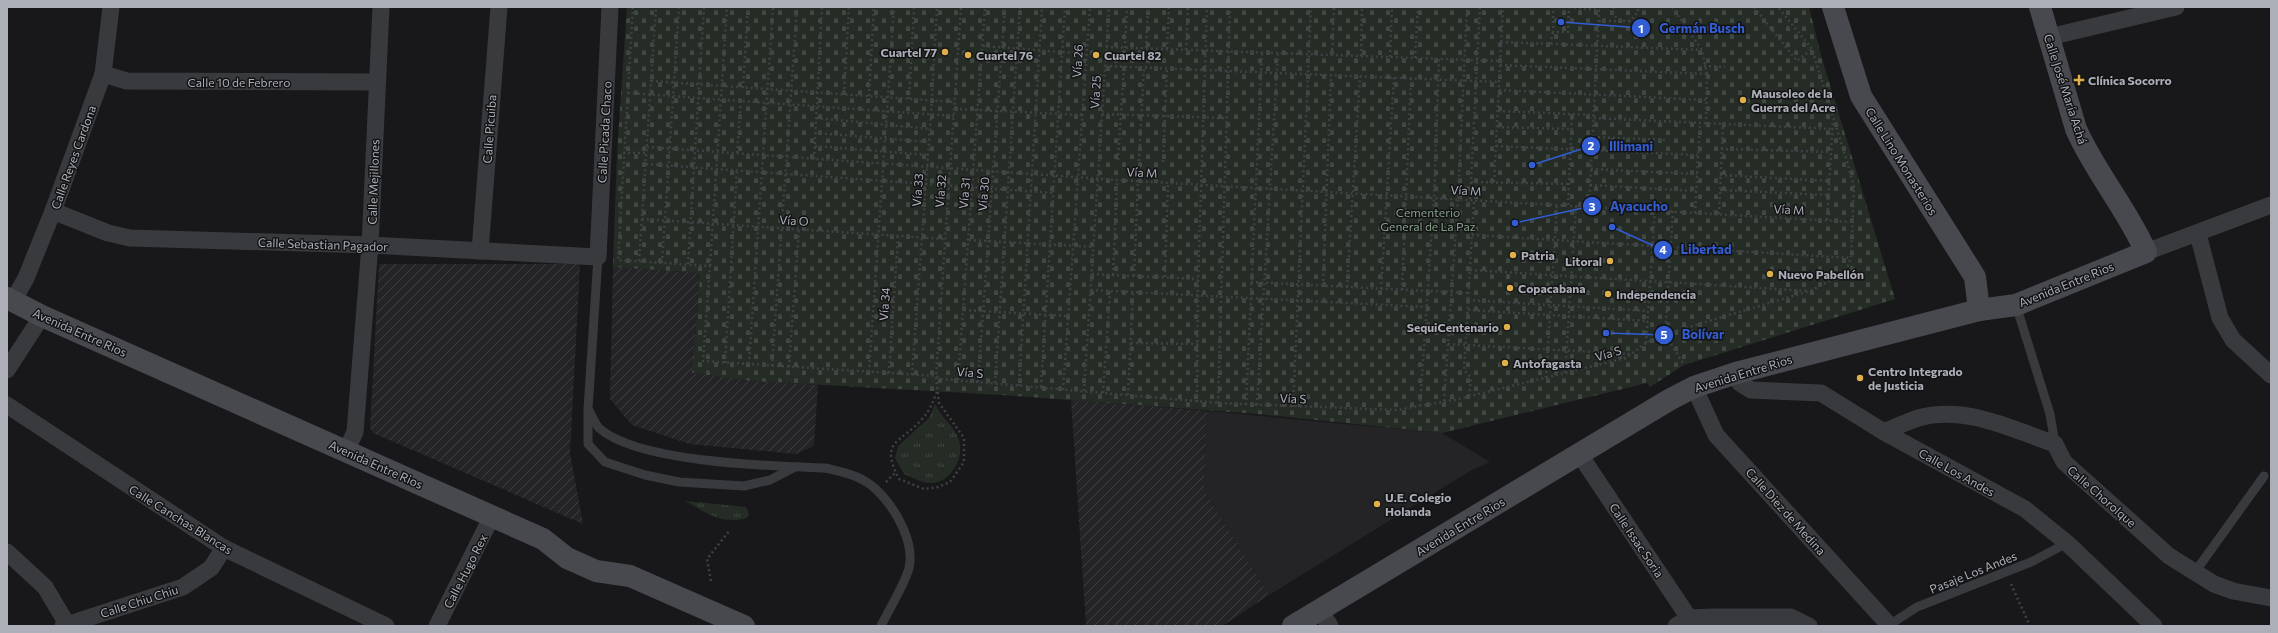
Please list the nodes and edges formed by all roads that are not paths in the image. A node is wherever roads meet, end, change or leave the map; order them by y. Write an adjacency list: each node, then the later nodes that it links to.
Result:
1 (111, 7): 9 (street, Calle Reyes Cardona)
2 (381, 7): 10 (street, Calle Mejillones)
3 (499, 7): 15 (street, Calle Picuiba)
4 (610, 7): 17 (street, Calle Picada Chaco)
5 (1833, 7): 20 (main road, Calle Lino Monasterios)
6 (2040, 7): 8 (main road, Calle José María Achá)
7 (2176, 7): 8 (street)
8 (2049, 37): 16 (main road, Calle José María Achá)
9 (103, 74): 10 (street, Calle 10 de Febrero); 12 (street, Calle Reyes Cardona)
10 (377, 82): 14 (street, Calle Mejillones)
11 (2271, 205): 13 (street)
12 (53, 211): 14 (street, Calle Sebastian Pagador); 18 (street, Calle Reyes Cardona)
13 (2198, 234): 16 (street); 24 (street)
14 (370, 245): 15 (street, Calle Sebastian Pagador); 30 (street, Calle Mejillones)
15 (480, 251): 17 (street, Calle Sebastian Pagador)
16 (2146, 252): 19 (main road, Avenida Entre Rios)
17 (598, 257): 27 (lane)
18 (10, 300): 21 (main road, Avenida Entre Rios)
19 (2016, 305): 20 (main road, Avenida Entre Rios); 29 (lane)
20 (1979, 310): 23 (main road, Avenida Entre Rios)
21 (42, 316): 22 (street); 30 (main road, Avenida Entre Rios)
22 (7, 370)
23 (1736, 373): 25 (main road, Avenida Entre Rios); 28 (street, Calle Los Andes)
24 (2271, 375)
25 (1694, 387): 31 (main road, Avenida Entre Rios); 43 (street, Calle Diez de Medina)
26 (7, 406): 36 (street, Calle Canchas Blancas)
27 (588, 410): 32 (lane); 32 (lane)
28 (1884, 432): 29 (street); 35 (street, Calle Los Andes)
29 (2055, 444): 38 (street, Calle Chorolque)
30 (346, 451): 34 (main road, Avenida Entre Rios)
31 (1580, 454): 40 (main road, Avenida Entre Rios); 41 (street, Calle Issac Soria)
32 (795, 467): 47 (lane)
33 (2264, 476): 38 (lane)
34 (492, 516): 45 (street, Calle Hugo Rex); 46 (main road, Avenida Entre Rios)
35 (2067, 543): 43 (lane, Pasaje Los Andes); 50 (street, Calle Los Andes)
36 (224, 548): 42 (street, Calle Chiu Chiu); 44 (street, Calle Canchas Blancas)
37 (7, 552): 42 (street)
38 (2195, 572): 39 (street, Calle Chorolque)
39 (2271, 598)
40 (1325, 618): 48 (main road, Avenida Entre Rios)
41 (1685, 623): 49 (street)
42 (65, 625)
43 (1890, 625)
44 (386, 626)
45 (437, 626)
46 (744, 626)
47 (881, 626)
48 (1293, 626)
49 (1809, 626)
50 (2154, 626)

